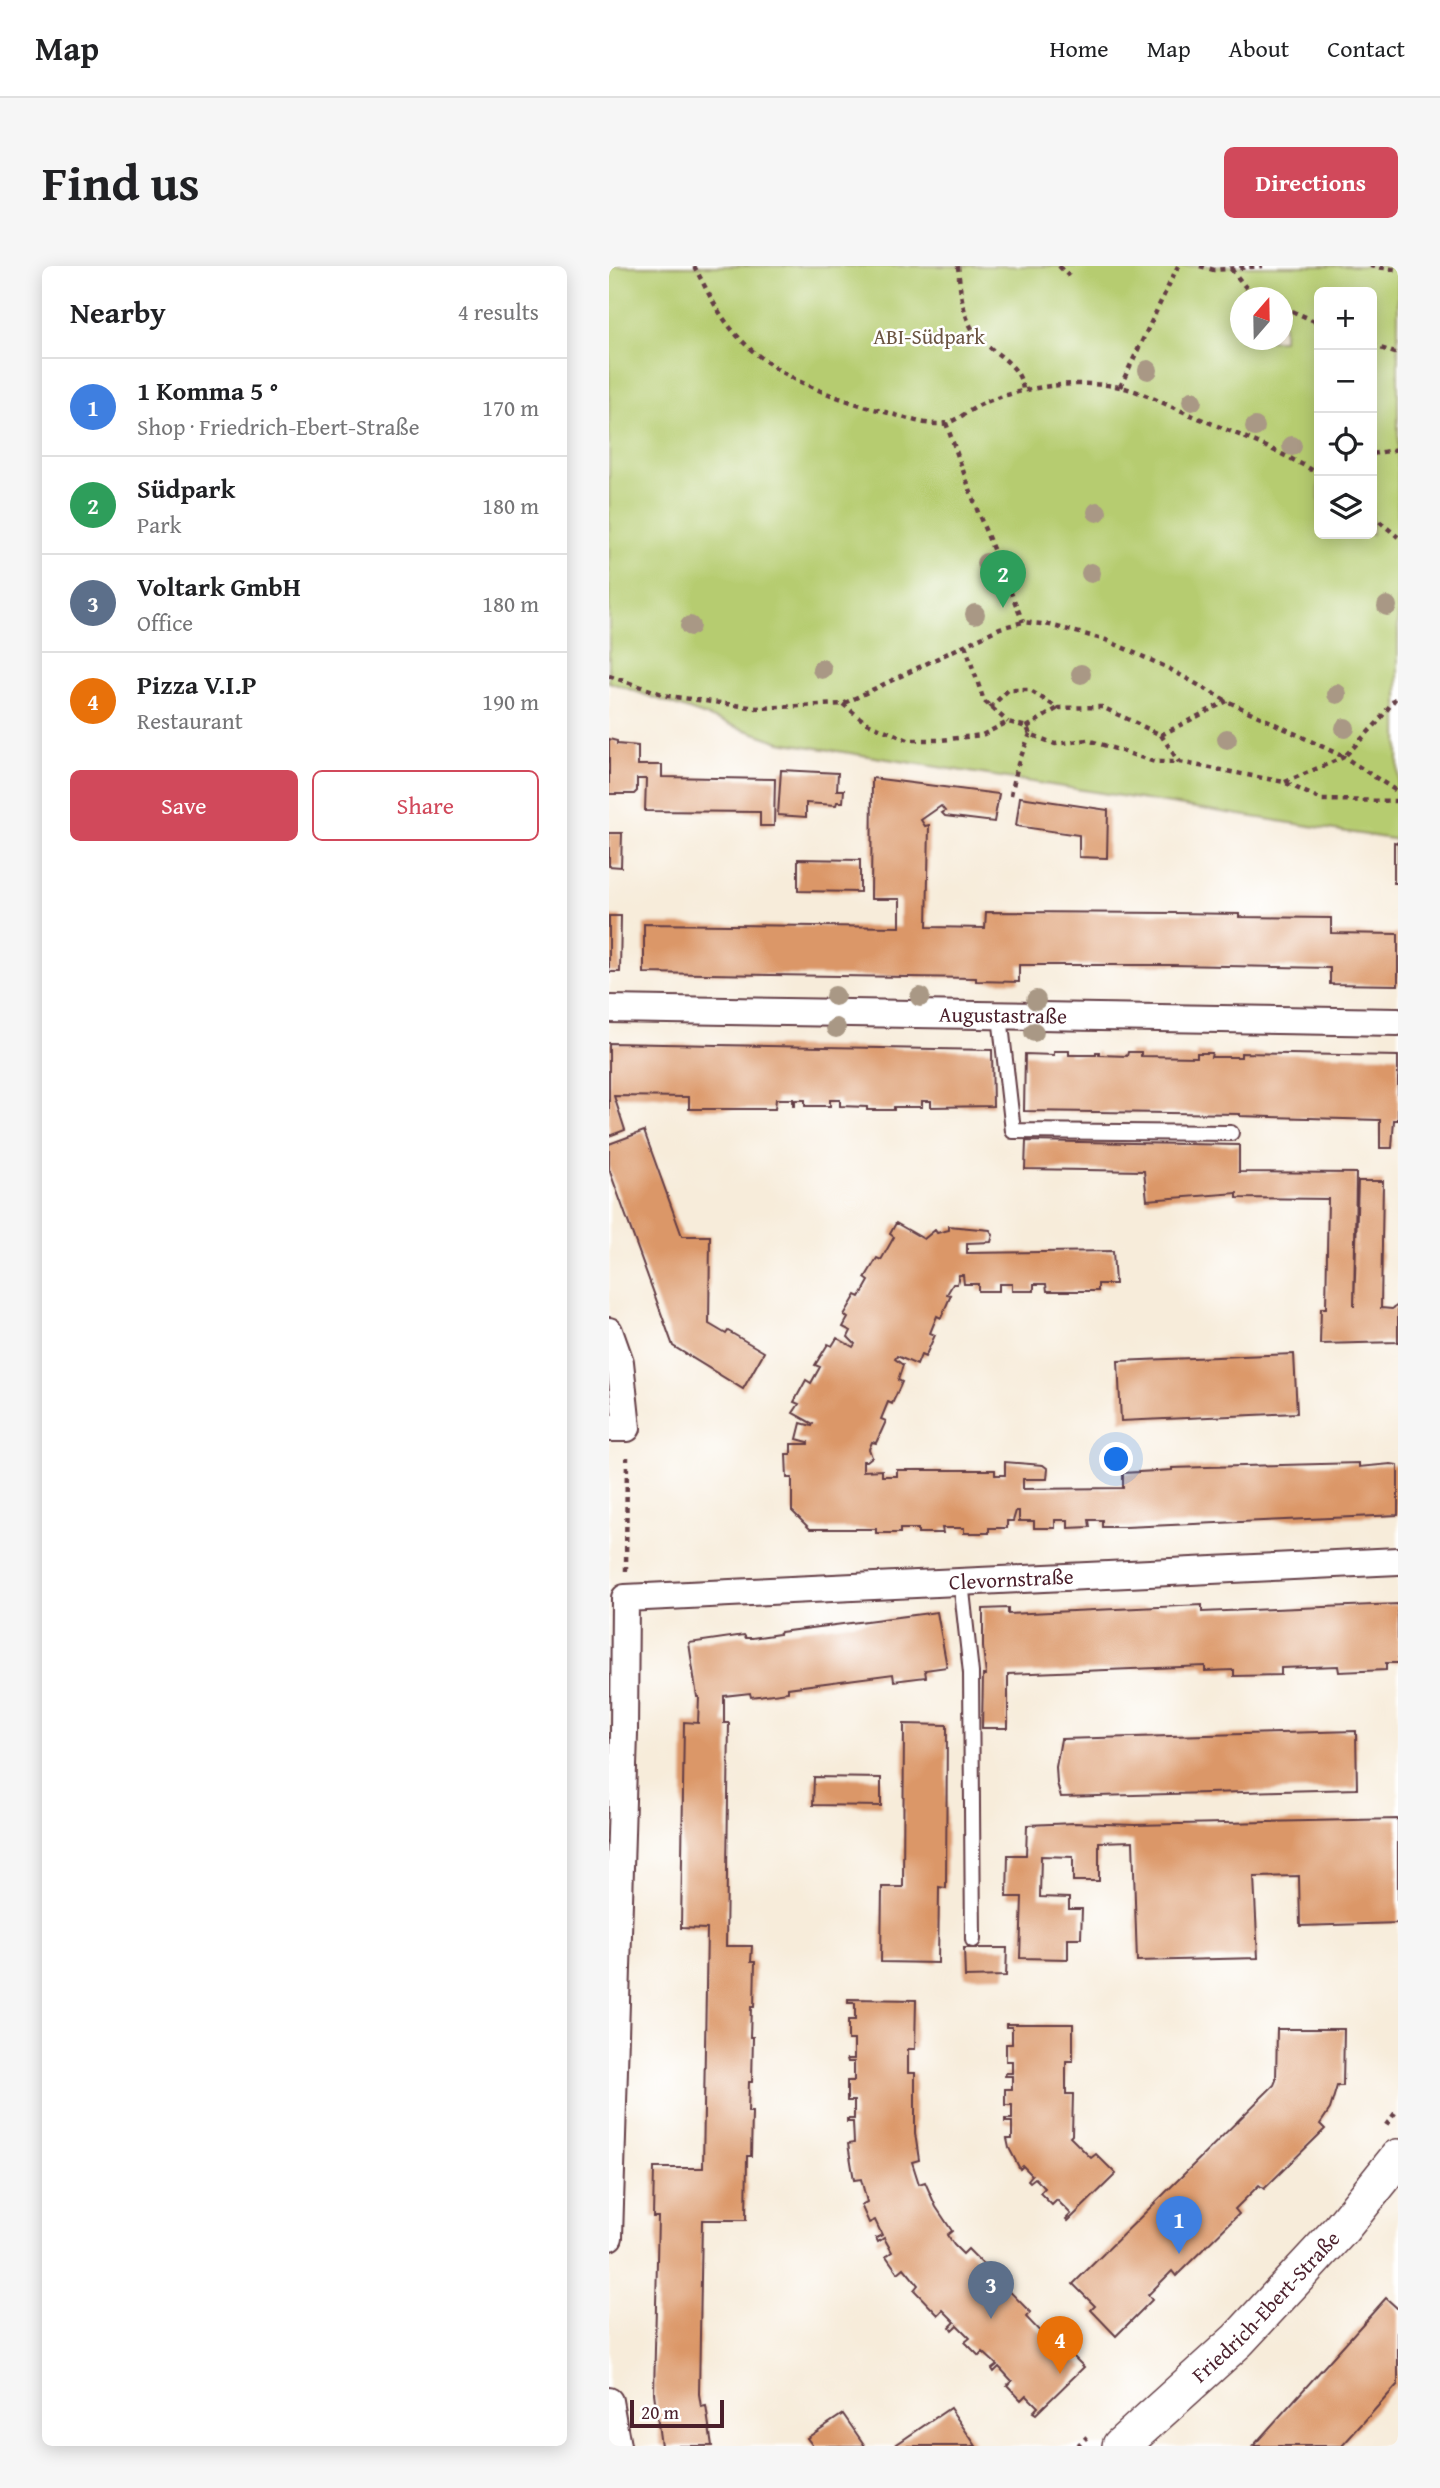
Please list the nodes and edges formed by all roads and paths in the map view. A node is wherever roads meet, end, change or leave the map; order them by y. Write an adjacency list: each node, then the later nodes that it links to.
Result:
1 (694, 266): 18 (path)
2 (958, 266): 17 (path)
3 (1059, 266): 10 (path)
4 (1178, 266): 16 (path)
5 (1200, 266): 8 (path)
6 (1263, 266): 8 (path)
7 (1370, 266): 9 (path)
8 (1230, 268): 11 (path)
9 (1398, 270)
10 (1069, 276)
11 (1246, 287)
12 (1293, 311): 13 (path)
13 (1314, 321)
14 (1377, 347): 15 (path)
15 (1398, 354)
16 (1120, 387): 17 (path); 21 (path)
17 (1023, 390): 18 (path)
18 (946, 423): 24 (path)
19 (1398, 449): 20 (path)
20 (1377, 453)
21 (1314, 472)
22 (1377, 519): 23 (path)
23 (1398, 537)
24 (1023, 622): 25 (path); 28 (path)
25 (965, 645): 29 (path); 30 (path)
26 (609, 676): 29 (path)
27 (1398, 695): 36 (path)
28 (1227, 701): 35 (path); 36 (path)
29 (843, 704): 32 (path)
30 (990, 708): 31 (path); 32 (path)
31 (1058, 708): 33 (path); 35 (path)
32 (1008, 722): 33 (path)
33 (1027, 727): 34 (path)
34 (1030, 734): 37 (path); 40 (path)
35 (1161, 735): 37 (path)
36 (1344, 757): 38 (path); 39 (path)
37 (1179, 762): 38 (path)
38 (1284, 782): 41 (path)
39 (1398, 792)
40 (1011, 795)
41 (1398, 801)
42 (609, 1009): 43 (street, Augustastraße)
43 (1000, 1016): 44 (street, Augustastraße); 45 (lane)
44 (1398, 1022)
45 (1231, 1133)
46 (609, 1331): 47 (street)
47 (618, 1428): 50 (path)
48 (1398, 1561): 49 (street, Clevornstraße)
49 (961, 1582): 50 (street, Clevornstraße); 52 (lane)
50 (625, 1598): 51 (street)
51 (616, 1733): 54 (street)
52 (973, 1940)
53 (1398, 2158): 57 (street, Friedrich-Ebert-Straße)
54 (609, 2237)
55 (609, 2401): 56 (street)
56 (617, 2446)
57 (1121, 2446)

